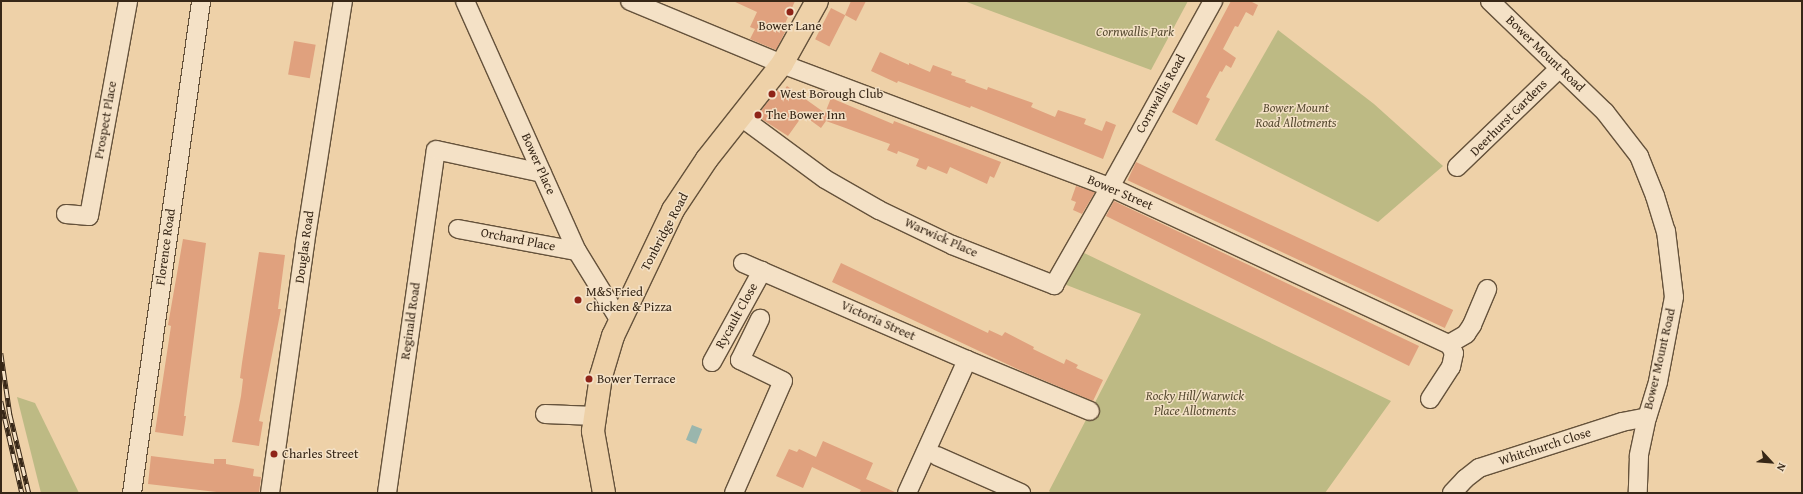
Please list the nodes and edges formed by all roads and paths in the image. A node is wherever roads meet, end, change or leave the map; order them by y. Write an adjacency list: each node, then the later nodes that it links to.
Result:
1 (128, 1): 15 (street, Prospect Place)
2 (201, 1): 34 (street, Florence Road)
3 (343, 1): 35 (street, Douglas Road)
4 (465, 1): 13 (street, Bower Place)
5 (816, 1): 9 (main road, Tonbridge Road)
6 (1213, 1): 14 (street, Cornwallis Road)
7 (1490, 1): 10 (street, Bower Mount Road)
8 (634, 2): 9 (street)
9 (782, 64): 11 (main road, Tonbridge Road); 14 (street, Bower Street)
10 (1560, 68): 12 (street, Deerhurst Gardens); 31 (street, Bower Mount Road)
11 (741, 117): 14 (street, Warwick Place); 23 (main road, Tonbridge Road)
12 (1458, 167)
13 (542, 173): 17 (street, Bower Place); 36 (street, Reginald Road)
14 (1110, 187): 24 (street, Bower Street)
15 (66, 214)
16 (458, 229): 17 (street, Orchard Place)
17 (577, 251): 23 (street, Bower Place)
18 (743, 263): 19 (street, Rycault Close)
19 (762, 271): 20 (street, Rycault Close); 26 (street, Rycault Close)
20 (789, 282): 25 (street, Victoria Street)
21 (1487, 289): 24 (street)
22 (760, 319): 38 (street)
23 (620, 321): 30 (main road, Tonbridge Road)
24 (1450, 344): 27 (street)
25 (967, 360): 28 (street, Victoria Street); 39 (street)
26 (712, 362)
27 (1430, 399)
28 (1090, 411)
29 (545, 414): 30 (street)
30 (595, 416): 37 (main road, Tonbridge Road)
31 (1647, 417): 41 (street, Whitchurch Close); 42 (street, Bower Mount Road)
32 (937, 456): 33 (street)
33 (984, 486): 40 (street)
34 (132, 493)
35 (270, 493)
36 (387, 493)
37 (604, 493)
38 (734, 493)
39 (907, 493)
40 (1021, 493)
41 (1452, 493)
42 (1638, 493)

